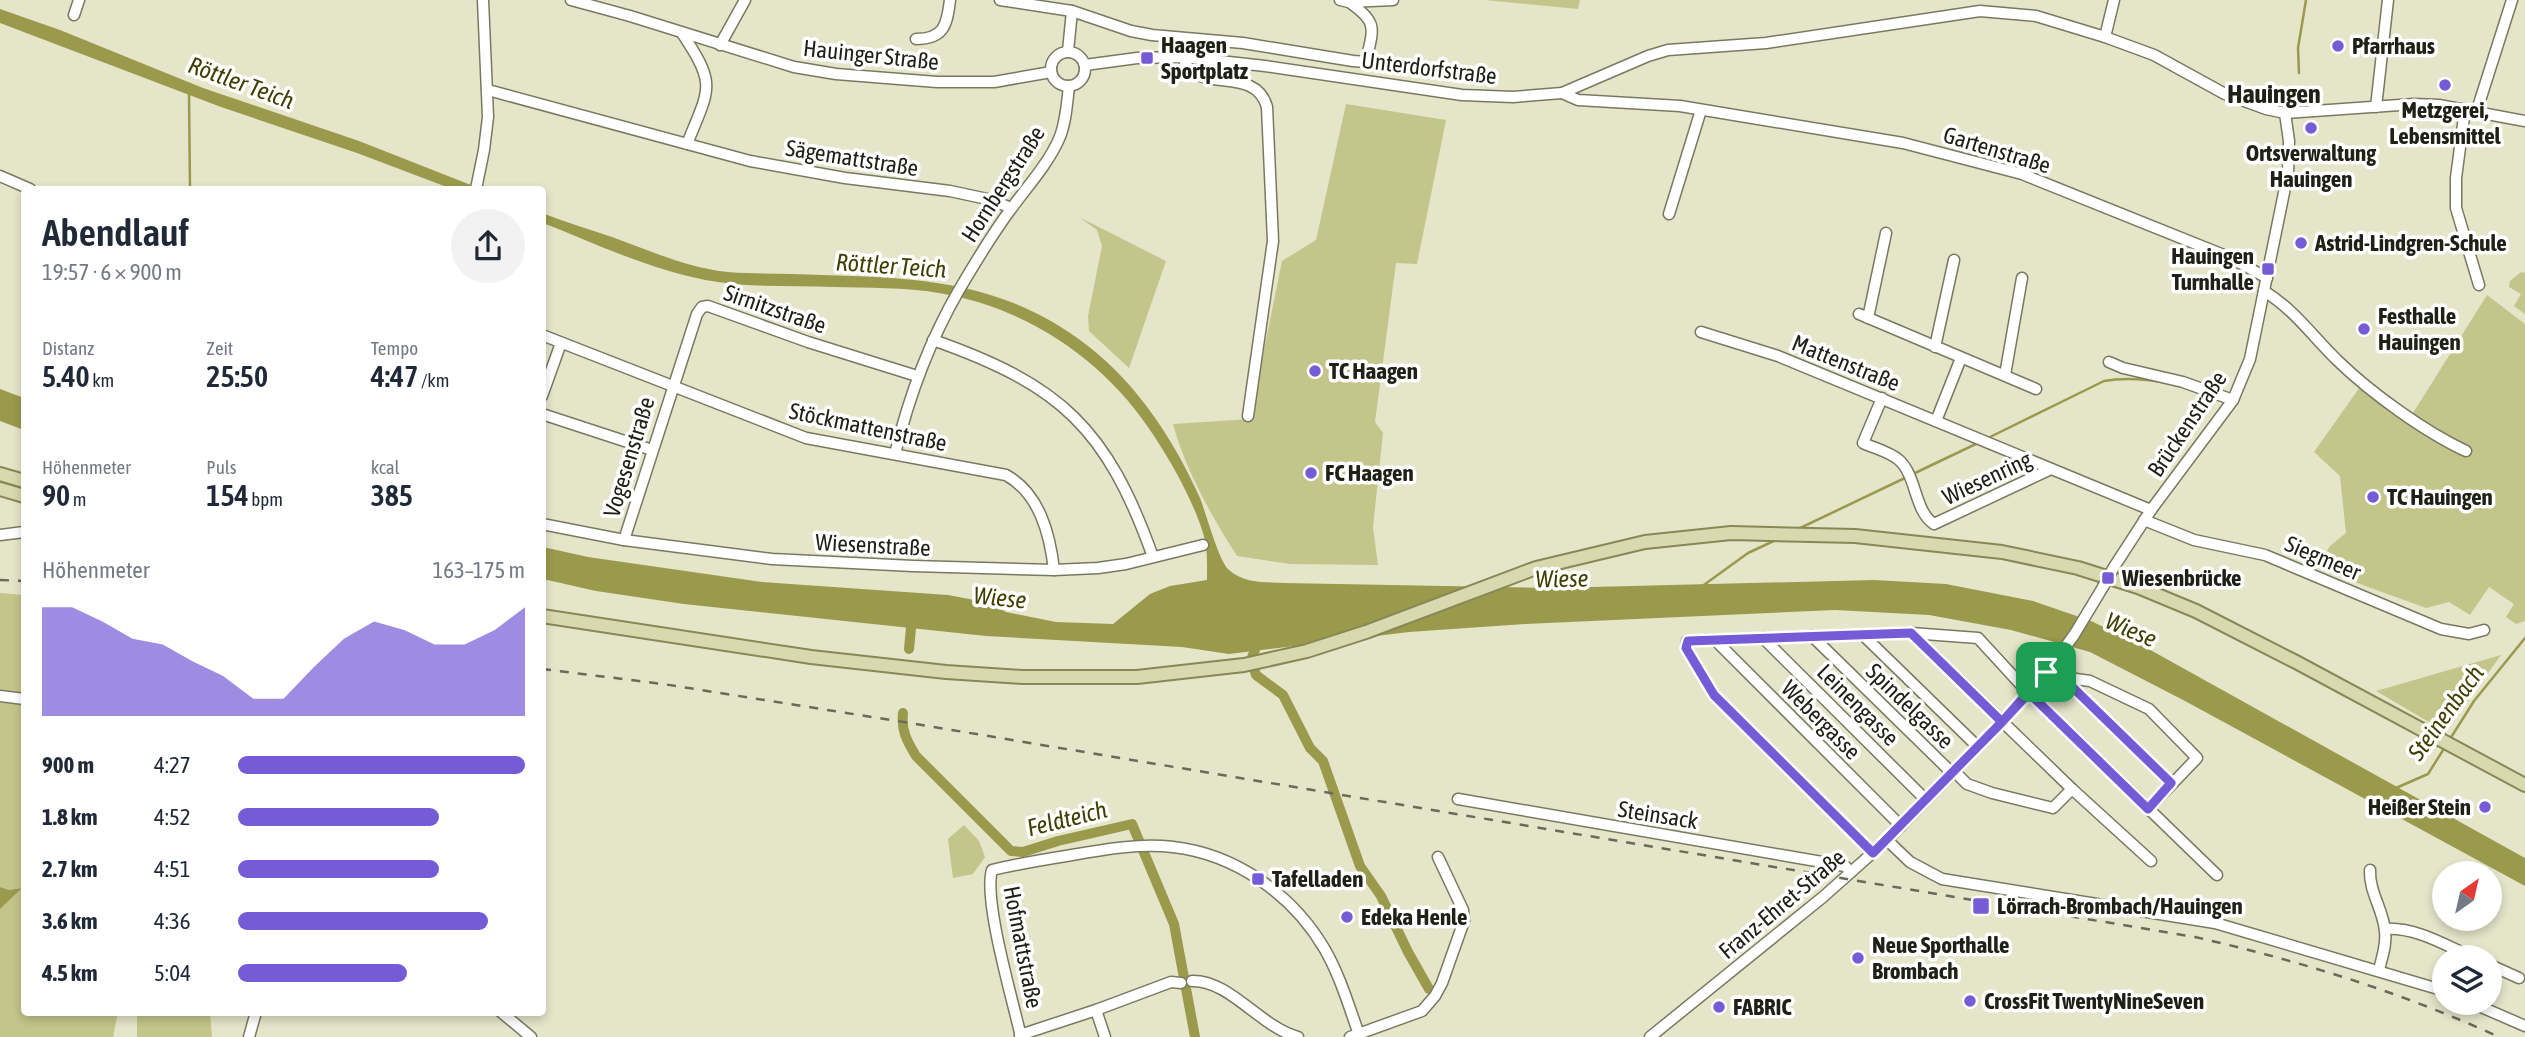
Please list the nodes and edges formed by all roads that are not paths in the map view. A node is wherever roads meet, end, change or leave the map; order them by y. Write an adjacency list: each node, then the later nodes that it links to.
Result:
1 (79, 0): 13 (street)
2 (483, 0): 25 (street)
3 (571, 0): 14 (street, Hauinger Straße)
4 (745, 0): 17 (street)
5 (950, 0): 16 (street)
6 (1000, 0): 12 (street, Unterdorfstraße)
7 (1393, 0): 11 (street)
8 (2114, 0): 15 (street)
9 (2388, 0): 27 (street)
10 (2512, 0): 30 (street)
11 (1345, 1): 20 (street)
12 (1072, 11): 18 (street); 20 (street, Unterdorfstraße)
13 (74, 15)
14 (682, 33): 17 (street, Hauinger Straße); 33 (street)
15 (2105, 37): 26 (street, Unterdorfstraße); 31 (street, Unterdorfstraße)
16 (916, 39)
17 (720, 45): 23 (street, Hauinger Straße)
18 (1068, 51): 22 (street); 23 (street)
19 (1184, 57): 22 (street, Unterdorfstraße); 26 (street, Unterdorfstraße); 60 (street)
20 (1366, 62): 21 (street, Unterdorfstraße)
21 (1382, 63)
22 (1085, 65): 24 (street)
23 (1051, 72): 24 (street)
24 (1069, 86): 37 (street, Hornbergstraße)
25 (488, 90): 33 (street, Sägemattstraße); 36 (street)
26 (1562, 93): 29 (street, Gartenstraße)
27 (2376, 107): 28 (street, Unterdorfstraße); 31 (street, Unterdorfstraße)
28 (2465, 109): 30 (street, Unterdorfstraße); 43 (street)
29 (1701, 110): 38 (street); 42 (street, Gartenstraße)
30 (2477, 110): 32 (street, Unterdorfstraße)
31 (2285, 113): 42 (street, Brückenstraße)
32 (2525, 121)
33 (687, 144): 37 (street, Sägemattstraße)
34 (0, 176): 35 (street)
35 (23, 186)
36 (477, 186)
37 (1011, 208): 47 (street, Hornbergstraße)
38 (1669, 214)
39 (1886, 233): 49 (street)
40 (1954, 260): 49 (street)
41 (2022, 278): 52 (street)
42 (2267, 278): 44 (street, Brückenstraße)
43 (2479, 285)
44 (2264, 291): 58 (street, Brückenstraße); 64 (street)
45 (1701, 332): 57 (street, Mattenstraße)
46 (546, 337): 48 (street, Stöckmattenstraße)
47 (933, 340): 53 (street, Hornbergstraße); 78 (street)
48 (561, 343): 54 (street); 55 (street, Stöckmattenstraße)
49 (1935, 346): 50 (street)
50 (1961, 358): 52 (street); 61 (street)
51 (2109, 362): 58 (street)
52 (2005, 375): 56 (street)
53 (917, 376): 55 (street, Sirnitzstraße); 65 (street, Hornbergstraße)
54 (546, 385)
55 (672, 386): 63 (street, Vogesenstraße); 65 (street, Stöckmattenstraße)
56 (2036, 389)
57 (1882, 398): 61 (street, Mattenstraße); 66 (street, Wiesenring)
58 (2233, 400): 71 (street, Brückenstraße)
59 (546, 415): 63 (street)
60 (1248, 416)
61 (1936, 421): 62 (street, Mattenstraße)
62 (1975, 437): 66 (street, Wiesenring)
63 (652, 450): 76 (street, Vogesenstraße)
64 (2466, 451)
65 (895, 454): 79 (street, Stöckmattenstraße)
66 (2051, 469): 71 (street, Wiesenring)
67 (0, 474): 68 (main road)
68 (21, 480)
69 (0, 489): 70 (main road)
70 (21, 495)
71 (2151, 510): 72 (street, Brückenstraße)
72 (2144, 520): 81 (street, Siegmeer); 87 (street, Brückenstraße, bridge)
73 (546, 525): 76 (street, Wiesenstraße)
74 (21, 532): 75 (street)
75 (0, 535)
76 (624, 540): 79 (street, Wiesenstraße)
77 (1203, 545): 78 (street, Wiesenstraße)
78 (1153, 557): 79 (street, Wiesenstraße)
79 (1054, 570)
80 (546, 617): 96 (main road)
81 (2484, 630)
82 (1911, 633): 83 (street); 89 (street); 92 (street)
83 (1863, 635): 84 (street); 93 (street)
84 (1812, 636): 85 (street); 94 (street, Spindelgasse)
85 (1763, 638): 86 (street); 99 (street, Leinengasse)
86 (1715, 640): 101 (street, Webergasse); 103 (street)
87 (2049, 669): 88 (street); 89 (street)
88 (2062, 677): 95 (street); 95 (street)
89 (2027, 690): 92 (street); 100 (street)
90 (0, 695): 91 (street)
91 (21, 698)
92 (2002, 722): 93 (street); 97 (street)
93 (1978, 747): 94 (street)
94 (1953, 772): 97 (street); 99 (street, Franz-Ehret-Straße)
95 (2171, 783): 100 (street)
96 (2525, 785)
97 (2072, 789): 105 (street)
98 (1458, 799): 107 (street, Steinsack)
99 (1926, 800): 101 (street, Franz-Ehret-Straße)
100 (2148, 809): 108 (street)
101 (1901, 826): 102 (street, Franz-Ehret-Straße)
102 (1886, 840): 103 (street, Franz-Ehret-Straße); 111 (street)
103 (1873, 853): 107 (street, Franz-Ehret-Straße)
104 (1438, 857): 121 (street)
105 (2151, 862)
106 (2370, 870): 109 (street)
107 (1851, 872): 126 (street, Franz-Ehret-Straße)
108 (2217, 875)
109 (2385, 929): 110 (street); 111 (street)
110 (2444, 945)
111 (2379, 970): 114 (street)
112 (2502, 970): 113 (street)
113 (2519, 978)
114 (2432, 988)
115 (1096, 1010): 120 (street); 124 (street); 125 (street)
116 (2500, 1015): 119 (street)
117 (255, 1016): 122 (street)
118 (506, 1016): 123 (street)
119 (2525, 1026)
120 (1020, 1036): 121 (street, Hofmattstraße)
121 (1356, 1036)
122 (249, 1037)
123 (531, 1037)
124 (1105, 1037)
125 (1298, 1037)
126 (1650, 1037)

